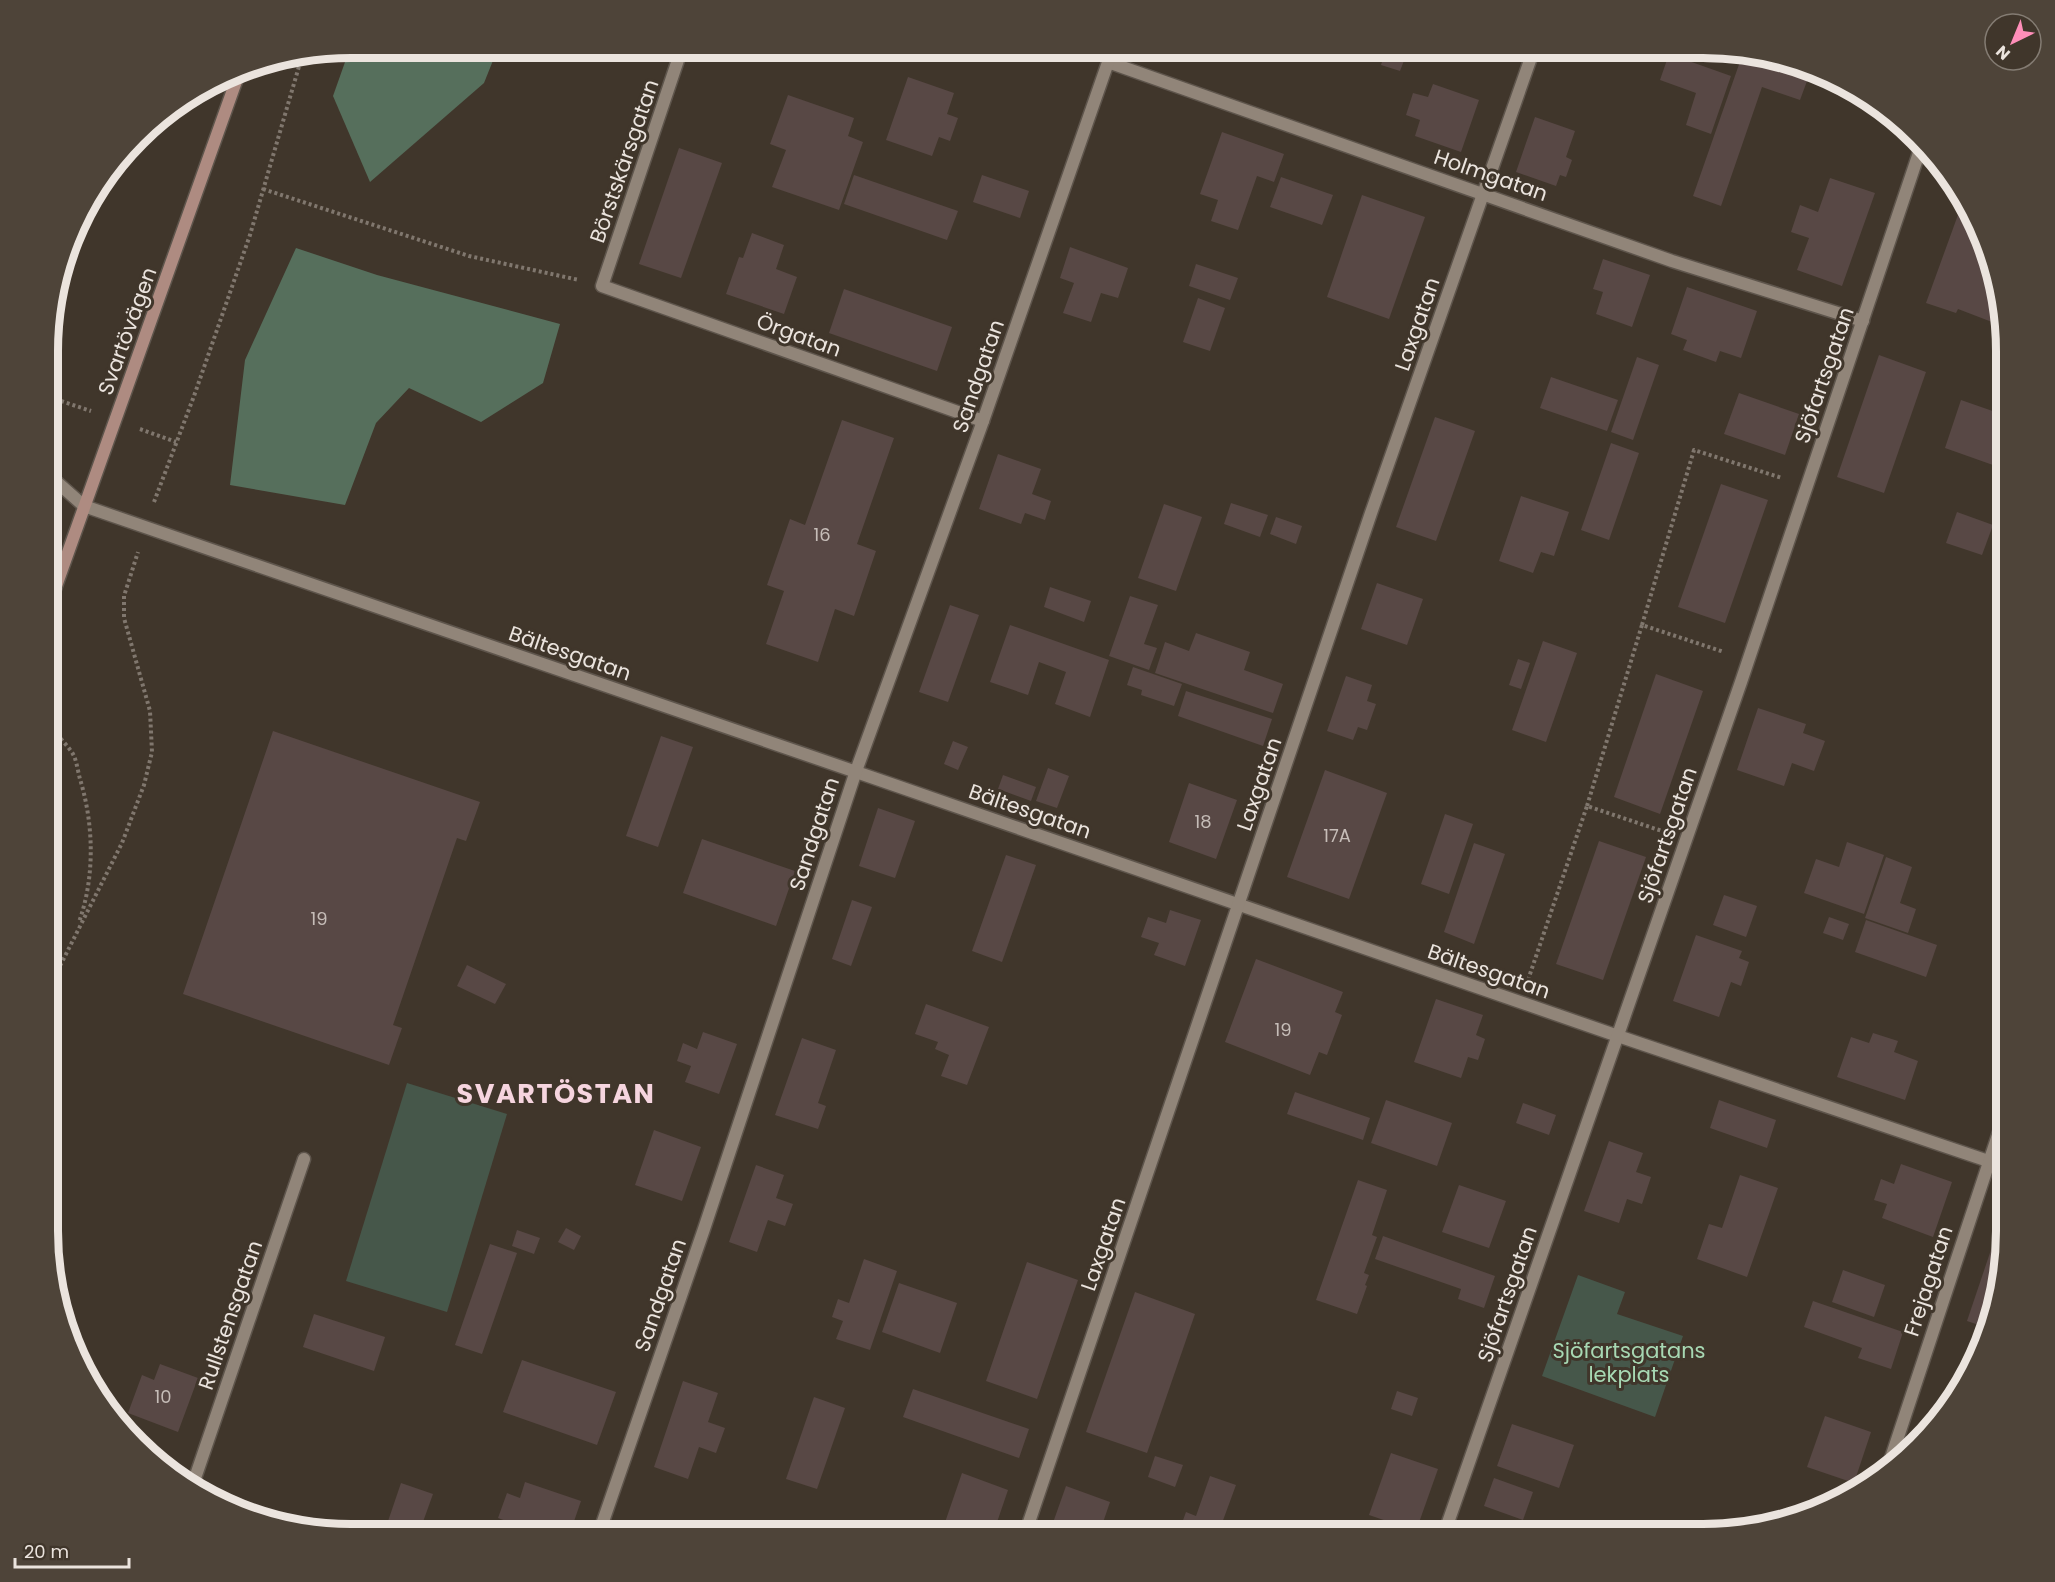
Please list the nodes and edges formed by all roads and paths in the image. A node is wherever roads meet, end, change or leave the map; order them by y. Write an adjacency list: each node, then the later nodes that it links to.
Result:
1 (679, 58): 9 (street, Börstskärsgatan)
2 (1109, 58): 4 (street, Sandgatan)
3 (1531, 58): 8 (street, Laxgatan)
4 (1108, 62): 8 (street, Holmgatan); 11 (street, Sandgatan)
5 (236, 83): 14 (main road, Svartövägen)
6 (1920, 153): 10 (street, Sjöfartsgatan)
7 (262, 189): 9 (path)
8 (1484, 193): 10 (street, Holmgatan); 22 (street, Laxgatan)
9 (602, 286): 11 (street, Örgatan)
10 (1863, 321): 25 (street, Sjöfartsgatan)
11 (983, 421): 19 (street, Sandgatan)
12 (1785, 479): 16 (path)
13 (58, 483): 14 (street, Bältesgatan)
14 (84, 506): 15 (main road, Svartövägen); 19 (street, Bältesgatan)
15 (58, 580)
16 (1642, 625): 17 (path); 20 (path)
17 (1724, 652)
18 (58, 735): 23 (path)
19 (856, 771): 22 (street, Bältesgatan); 32 (street, Sandgatan)
20 (1587, 806): 21 (path); 24 (path)
21 (1664, 832)
22 (1239, 905): 25 (street, Bältesgatan); 33 (street, Laxgatan)
23 (74, 937)
24 (1528, 980)
25 (1618, 1036): 28 (street, Bältesgatan); 34 (street, Sjöfartsgatan)
26 (1996, 1140): 28 (street, Frejagatan)
27 (304, 1159): 31 (street, Rullstensgatan)
28 (1989, 1160): 29 (street, Bältesgatan); 30 (street, Frejagatan)
29 (1996, 1163)
30 (1891, 1456)
31 (195, 1478)
32 (602, 1524)
33 (1028, 1524)
34 (1447, 1524)

